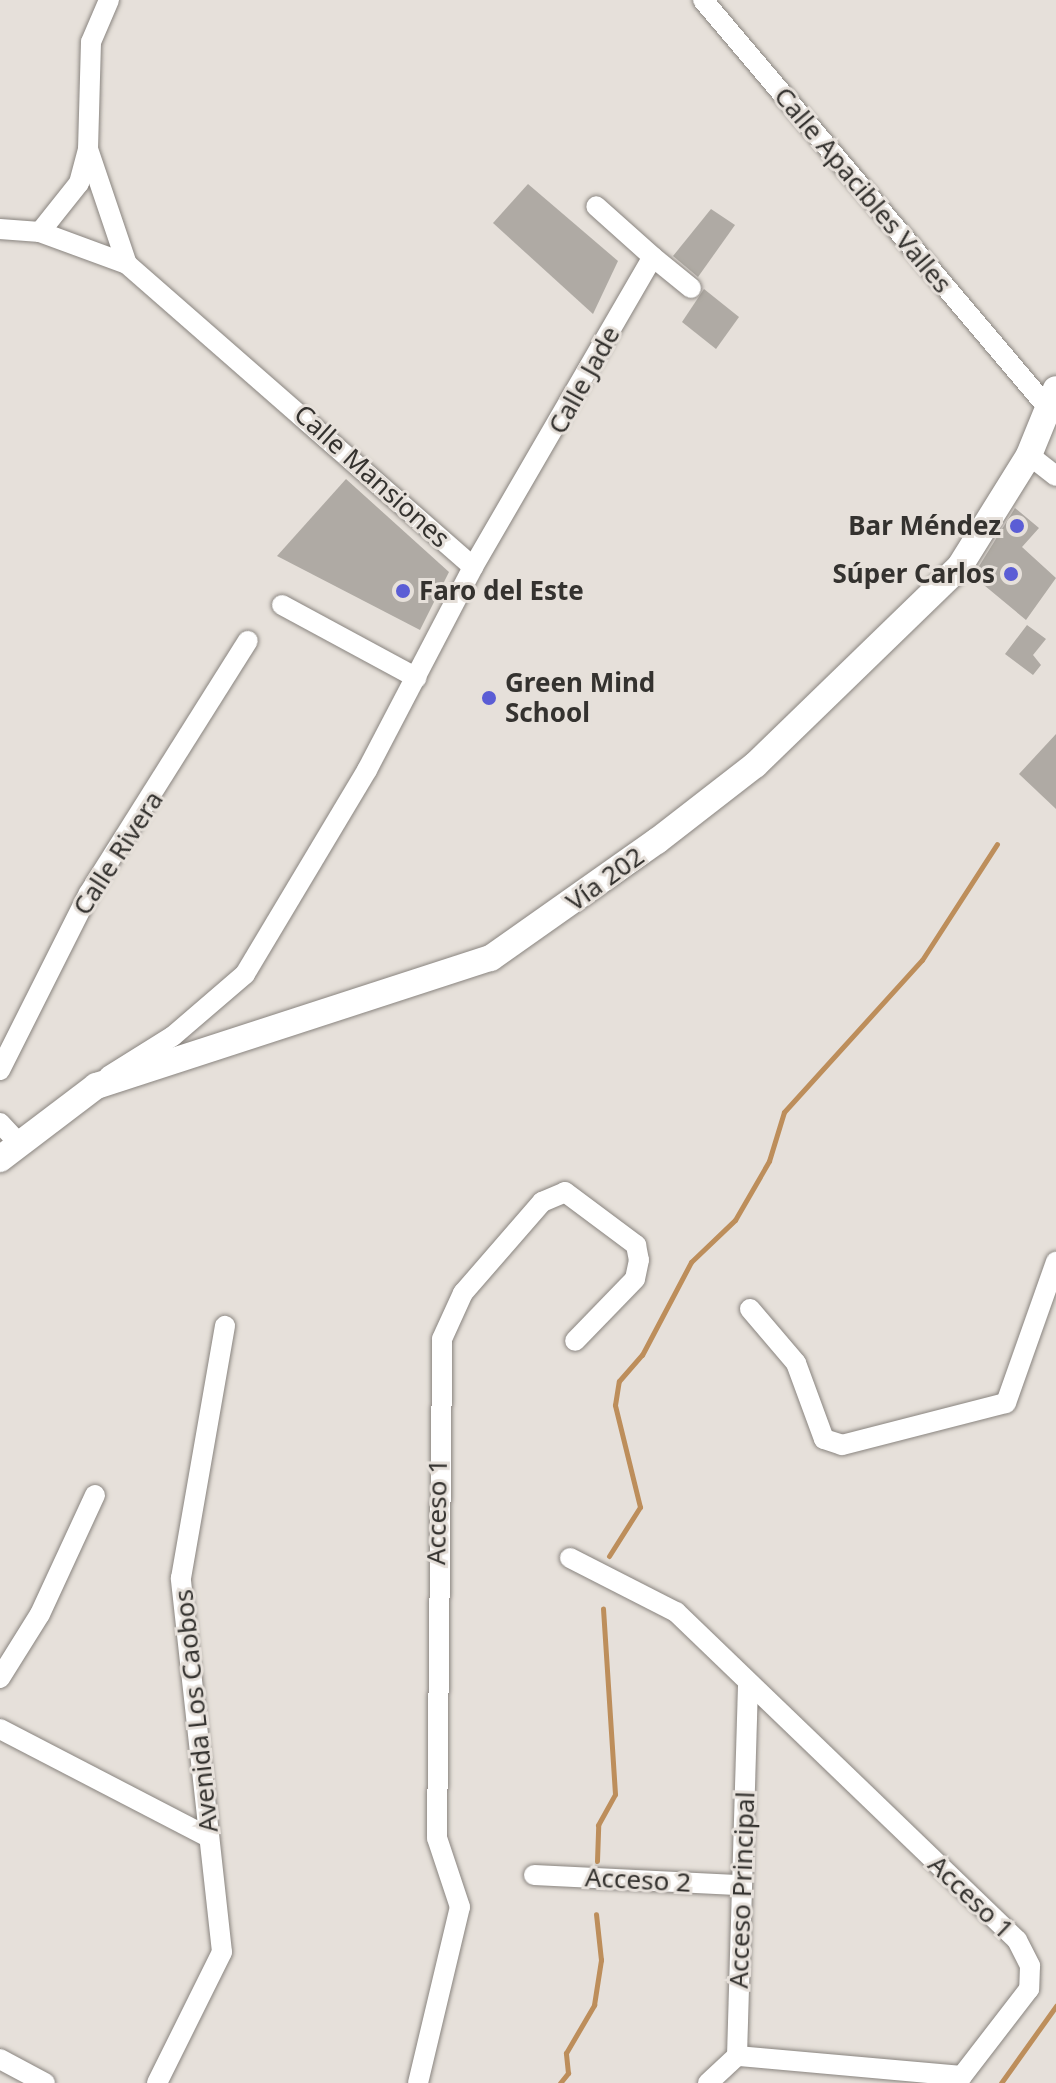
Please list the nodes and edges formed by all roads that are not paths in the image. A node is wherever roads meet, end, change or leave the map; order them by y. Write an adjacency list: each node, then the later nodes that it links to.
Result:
1 (109, 0): 3 (street)
2 (703, 0): 10 (street, Calle Apacibles Valles)
3 (88, 149): 6 (street); 8 (street)
4 (596, 206): 7 (street)
5 (0, 229): 6 (street)
6 (40, 232): 8 (street)
7 (653, 257): 9 (street); 13 (street, Calle Jade)
8 (127, 264): 13 (street, Calle Mansiones)
9 (691, 288)
10 (1052, 399): 11 (main road, Vía 202)
11 (1029, 455): 12 (street); 18 (main road, Vía 202)
12 (1056, 476)
13 (473, 567): 16 (street, Calle Mansiones)
14 (282, 605): 16 (street)
15 (248, 641): 17 (street, Calle Rivera)
16 (417, 678): 18 (street, Calle Mansiones)
17 (0, 1070)
18 (96, 1086): 19 (main road, Vía 202)
19 (6, 1141)
20 (1056, 1262): 21 (street)
21 (750, 1309)
22 (225, 1326): 29 (street, Avenida Los Caobos)
23 (575, 1341): 36 (street, Acceso 1)
24 (95, 1495): 26 (street)
25 (570, 1558): 27 (street)
26 (0, 1678)
27 (748, 1685): 31 (street, Acceso Principal); 32 (street, Acceso 1)
28 (0, 1729): 29 (street)
29 (208, 1837): 35 (street, Avenida Los Caobos)
30 (534, 1875): 31 (street, Acceso 2)
31 (742, 1885): 32 (street, Acceso Principal)
32 (737, 2056): 37 (street)
33 (0, 2059): 34 (street)
34 (45, 2083)
35 (157, 2083)
36 (418, 2083)
37 (708, 2083)

